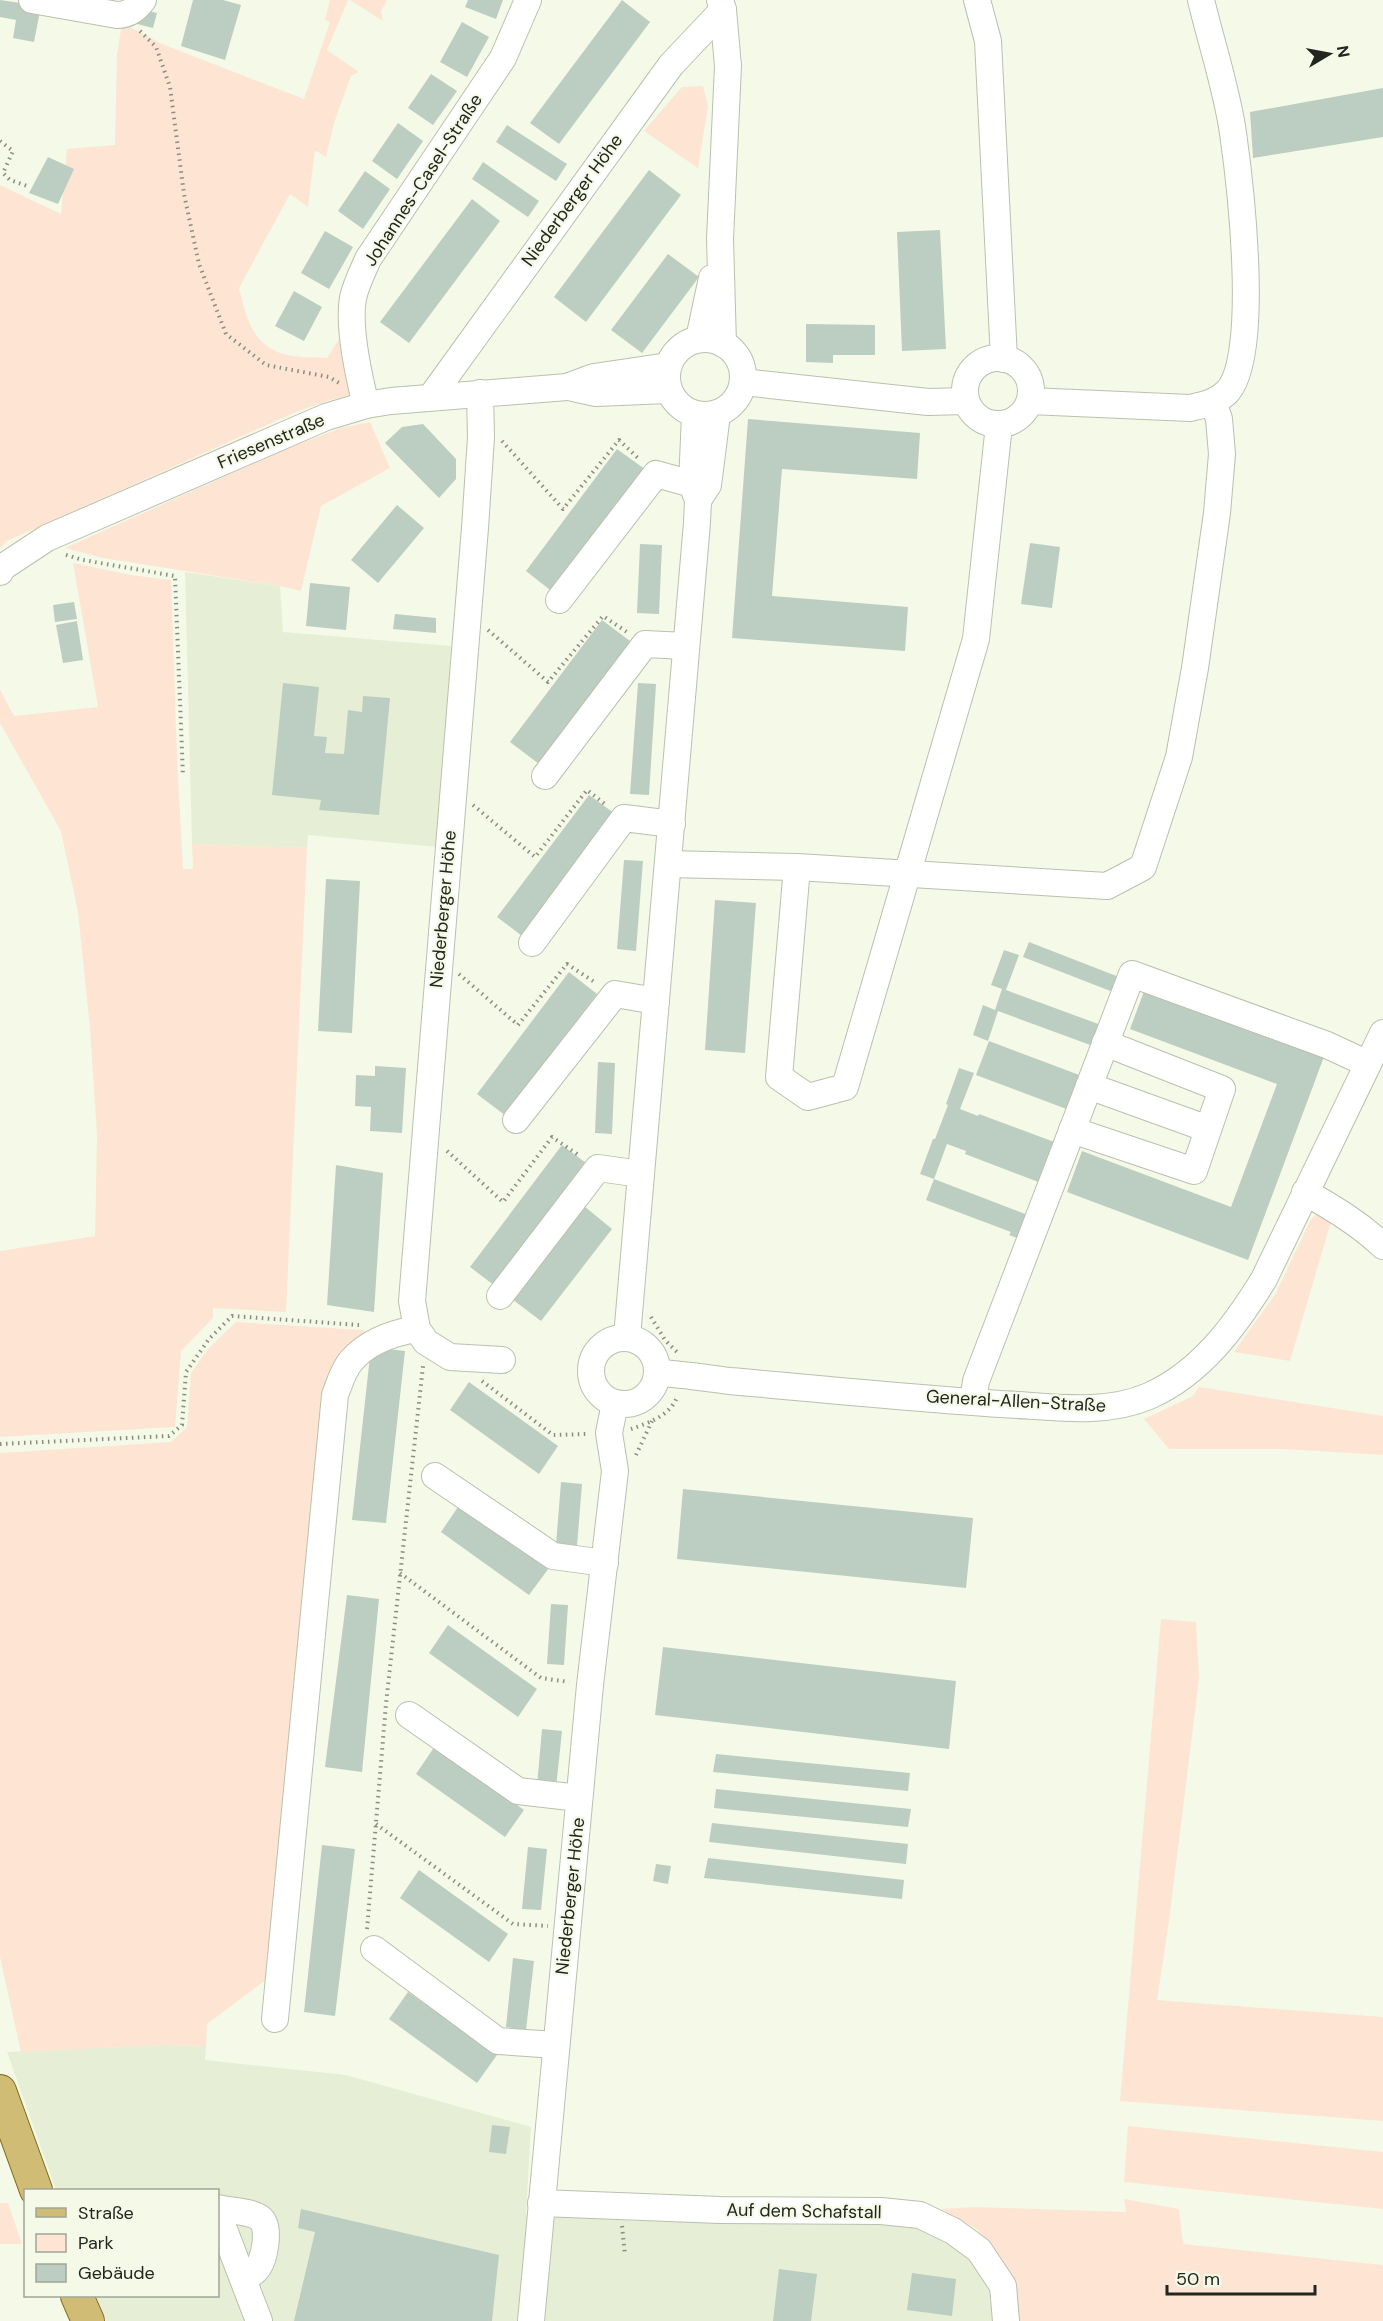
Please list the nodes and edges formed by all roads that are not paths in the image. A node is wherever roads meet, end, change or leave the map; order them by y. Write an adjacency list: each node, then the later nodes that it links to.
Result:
1 (32, 0): 6 (street)
2 (528, 0): 16 (street, Johannes-Casel-Straße)
3 (977, 0): 8 (street)
4 (1201, 0): 15 (street)
5 (721, 5): 7 (street, Niederberger Höhe); 12 (street, Niederberger Höhe)
6 (134, 7)
7 (711, 342): 9 (street); 10 (street)
8 (1004, 359): 13 (street); 14 (street)
9 (668, 378): 11 (street, Friesenstraße); 17 (street)
10 (743, 382): 13 (street); 17 (street)
11 (480, 393): 12 (street, Friesenstraße); 41 (street, Niederberger Höhe)
12 (431, 397): 16 (street, Friesenstraße)
13 (966, 401): 18 (street)
14 (1030, 401): 15 (street); 18 (street)
15 (1213, 402): 27 (street)
16 (366, 405): 20 (street, Friesenstraße)
17 (706, 414): 19 (street)
18 (999, 425): 27 (street)
19 (695, 492): 21 (street); 22 (street)
20 (0, 572)
21 (559, 600)
22 (686, 646): 23 (street); 24 (street)
23 (545, 776)
24 (672, 824): 25 (street); 28 (street)
25 (668, 864): 26 (street); 29 (street)
26 (797, 867): 27 (street); 27 (street)
27 (907, 873)
28 (532, 943)
29 (656, 1001): 34 (street); 37 (street)
30 (1383, 1033): 32 (street, General-Allen-Straße)
31 (1105, 1043): 32 (street); 33 (street); 35 (street)
32 (1368, 1064): 38 (street, General-Allen-Straße)
33 (1089, 1086): 35 (street); 36 (street)
34 (516, 1120)
35 (1208, 1129): 36 (street)
36 (1072, 1130): 45 (street)
37 (641, 1174): 40 (street); 42 (street)
38 (1305, 1192): 39 (street); 45 (street, General-Allen-Straße)
39 (1383, 1246)
40 (500, 1296)
41 (412, 1335): 43 (street); 52 (street)
42 (627, 1337): 44 (street); 46 (street)
43 (502, 1360)
44 (669, 1374): 45 (street, General-Allen-Straße); 46 (street)
45 (973, 1402)
46 (623, 1403): 48 (street, Niederberger Höhe)
47 (435, 1476): 48 (street)
48 (605, 1563): 50 (street, Niederberger Höhe)
49 (409, 1715): 50 (street)
50 (579, 1798): 53 (street, Niederberger Höhe)
51 (375, 1949): 53 (street)
52 (275, 2019)
53 (556, 2045): 56 (street, Niederberger Höhe)
54 (0, 2091): 55 (main road)
55 (36, 2189)
56 (541, 2203): 63 (street, Niederberger Höhe); 64 (street, Auf dem Schafstall)
57 (219, 2208): 59 (street)
58 (219, 2217): 59 (street)
59 (243, 2278): 62 (street)
60 (78, 2297): 61 (main road)
61 (88, 2321)
62 (260, 2321)
63 (531, 2321)
64 (1006, 2321)

